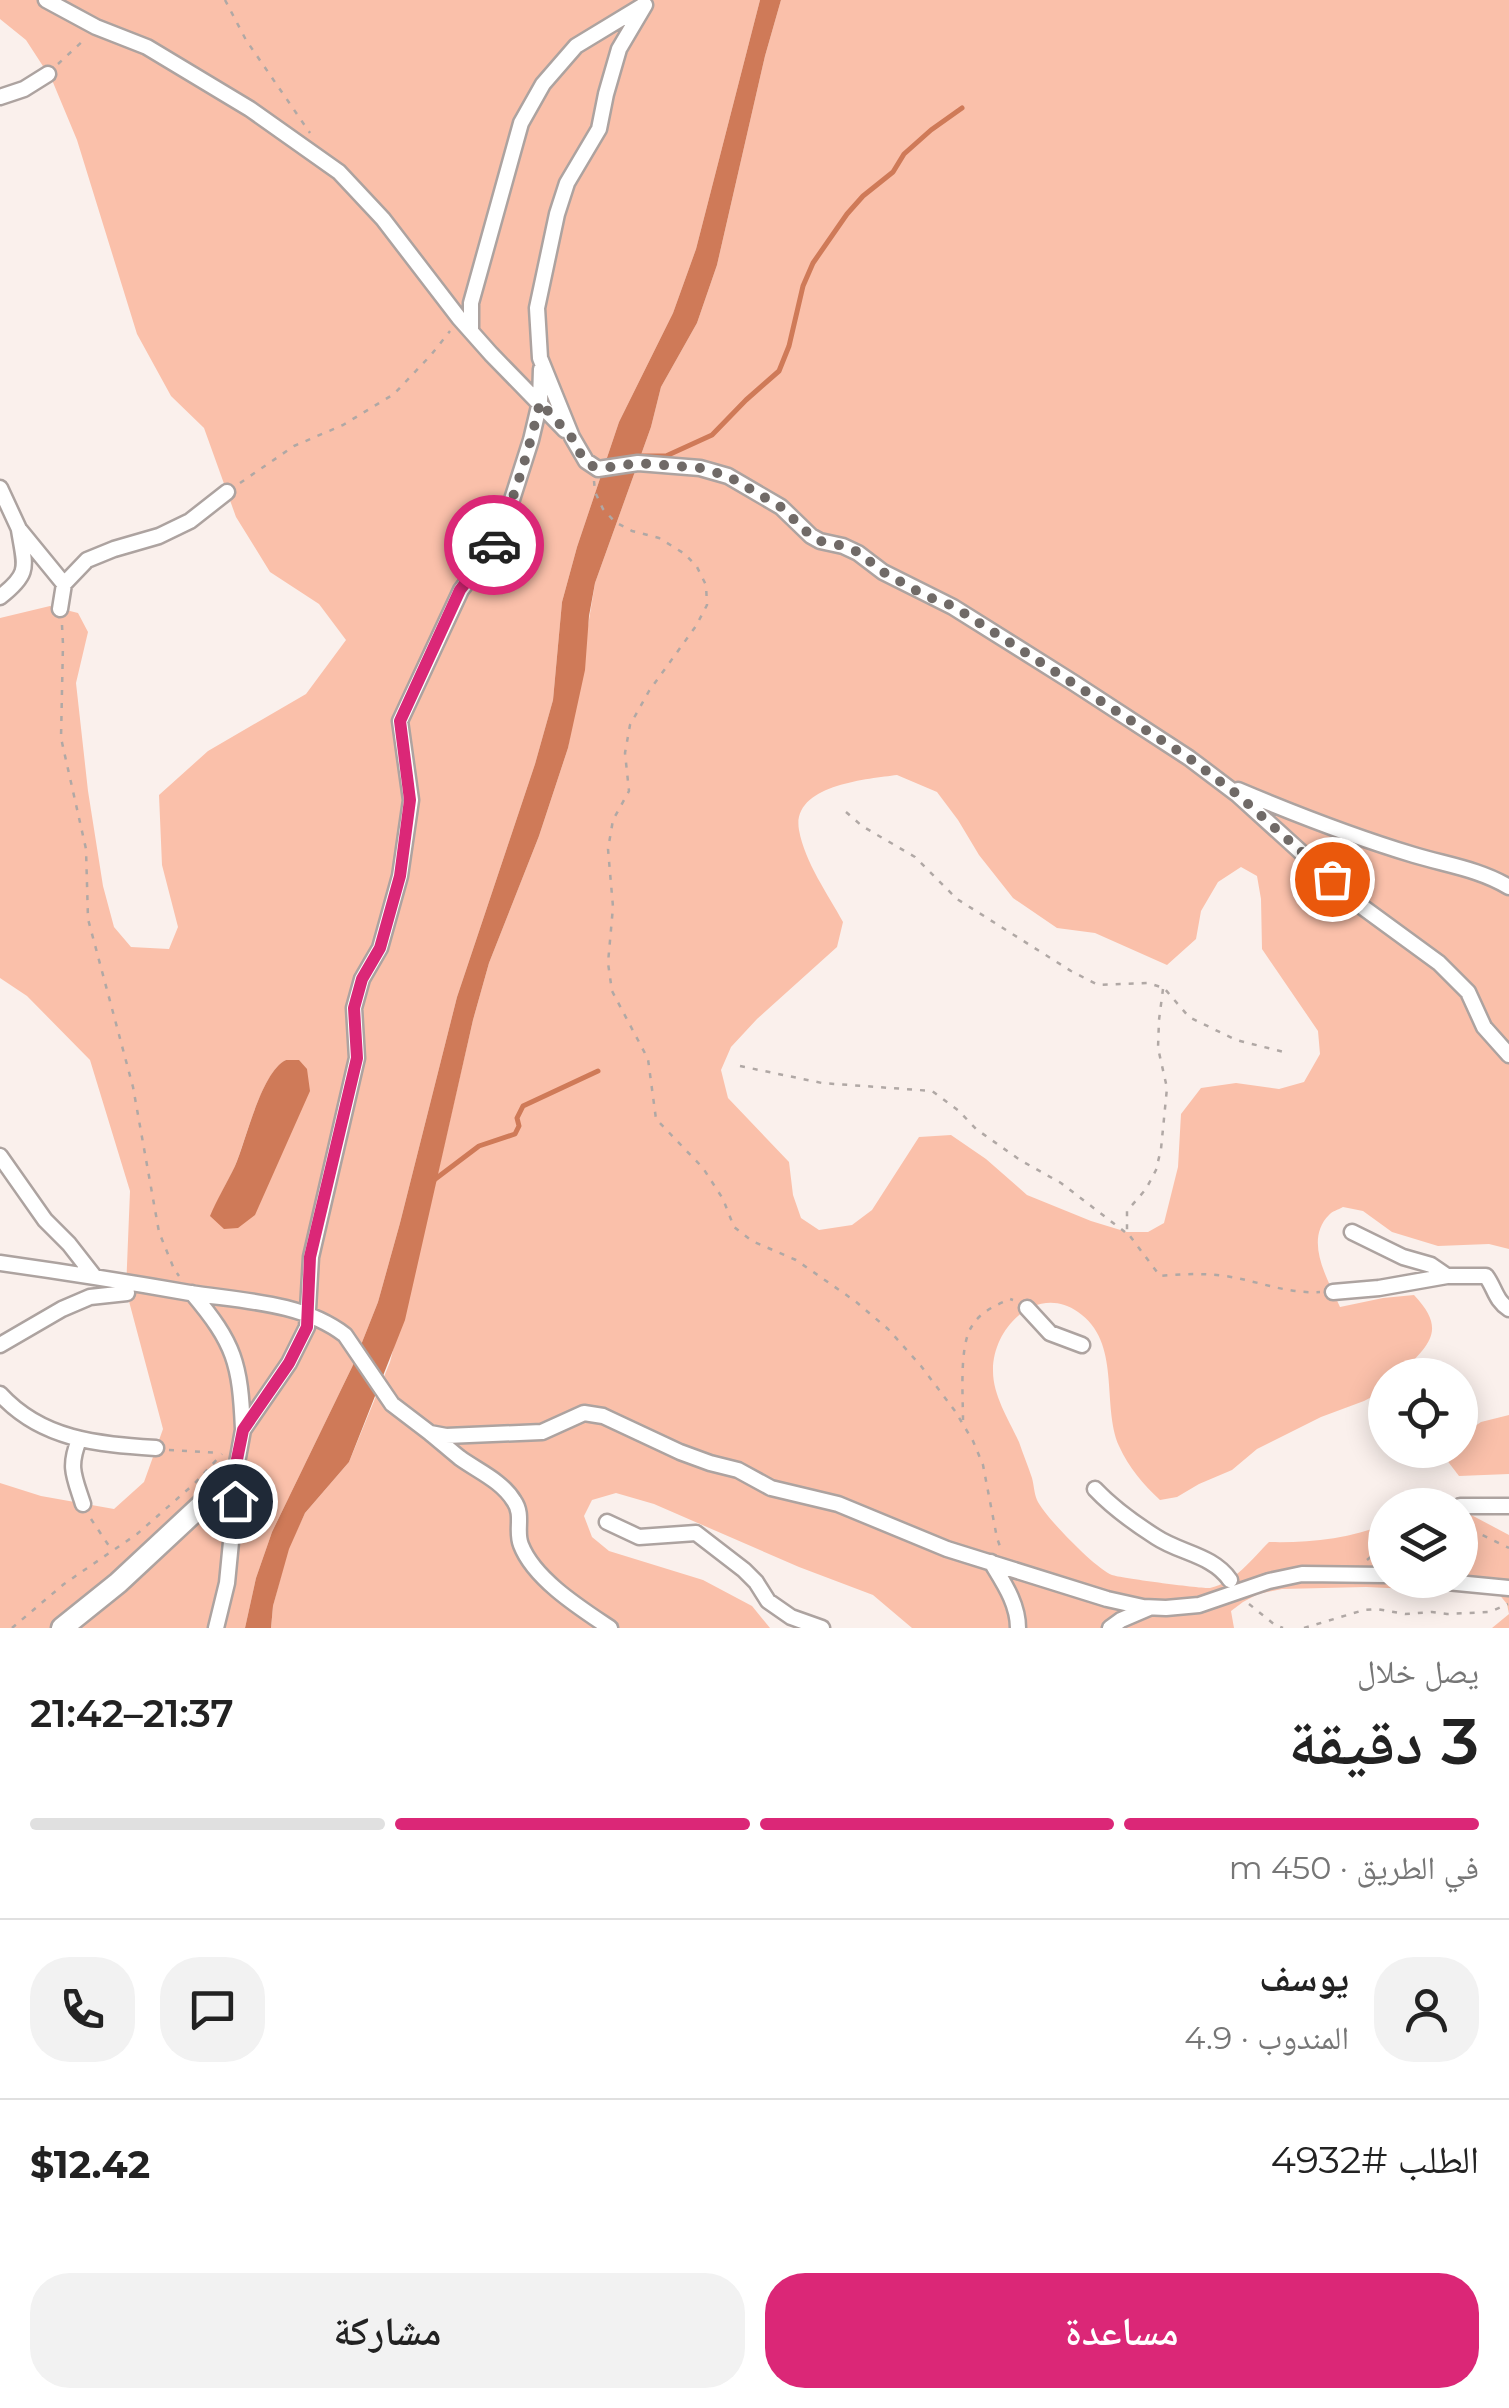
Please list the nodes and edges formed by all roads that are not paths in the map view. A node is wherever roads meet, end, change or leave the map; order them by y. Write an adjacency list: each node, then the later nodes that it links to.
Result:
1 (46, 0): 5 (street)
2 (648, 2): 5 (street); 6 (street)
3 (48, 74): 4 (street)
4 (0, 97)
5 (471, 331): 7 (street)
6 (540, 358): 7 (street); 8 (street)
7 (540, 402): 8 (street); 28 (street)
8 (572, 438): 15 (street)
9 (0, 488): 11 (street)
10 (227, 492): 12 (street)
11 (18, 529): 12 (street); 13 (street)
12 (64, 584): 14 (street)
13 (0, 598)
14 (60, 609)
15 (1223, 784): 16 (street); 17 (street)
16 (1509, 888)
17 (1509, 1056)
18 (0, 1156): 21 (street)
19 (1352, 1232): 22 (street)
20 (0, 1263): 21 (street)
21 (94, 1276): 25 (street)
22 (1448, 1276): 23 (street); 27 (street)
23 (1333, 1292)
24 (127, 1293): 29 (street)
25 (192, 1293): 28 (street); 32 (street)
26 (1027, 1308): 30 (street)
27 (1509, 1309)
28 (307, 1316): 32 (street); 33 (street)
29 (0, 1345)
30 (1082, 1345)
31 (0, 1394): 34 (street)
32 (243, 1430): 36 (street)
33 (430, 1432): 42 (street); 50 (street)
34 (79, 1440): 35 (street); 38 (street)
35 (156, 1448)
36 (234, 1474): 48 (main road); 49 (street)
37 (1095, 1489): 45 (street)
38 (84, 1504)
39 (1478, 1505): 40 (street)
40 (1509, 1506)
41 (608, 1522): 51 (street)
42 (990, 1561): 47 (street); 52 (street)
43 (1368, 1574): 45 (street)
44 (1478, 1585): 46 (street)
45 (1234, 1586): 47 (street)
46 (1509, 1588)
47 (1150, 1608): 53 (street)
48 (62, 1628)
49 (216, 1628)
50 (610, 1628)
51 (822, 1628)
52 (1018, 1628)
53 (1110, 1628)

